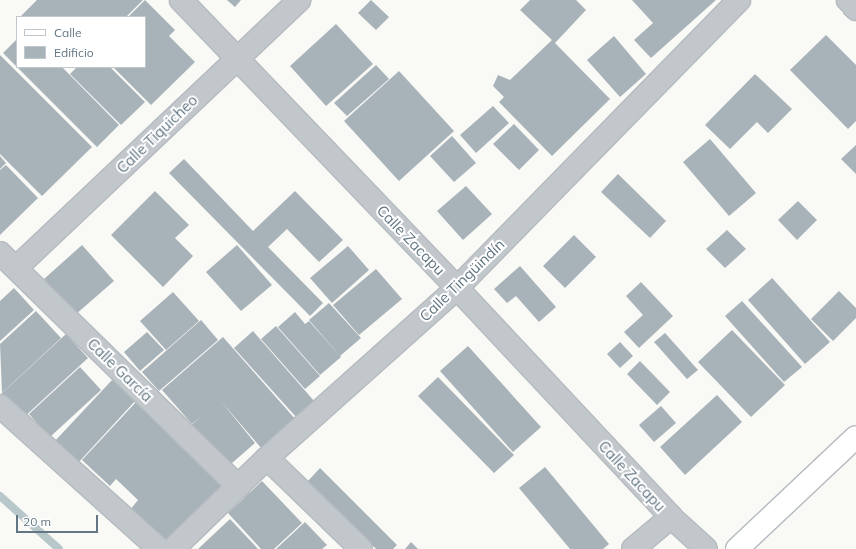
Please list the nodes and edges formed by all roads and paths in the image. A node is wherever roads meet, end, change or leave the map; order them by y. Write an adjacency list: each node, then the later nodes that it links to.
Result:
1 (181, 0): 6 (street, Calle Zacapu)
2 (299, 0): 6 (street, Calle Tiquicheo)
3 (739, 0): 9 (street, Calle Tingüindín)
4 (848, 0): 5 (street)
5 (856, 9)
6 (236, 58): 8 (street, Calle Tiquicheo); 9 (street, Calle Zacapu)
7 (0, 253): 8 (street, Calle García)
8 (16, 268): 13 (street, Calle García)
9 (457, 288): 12 (street, Calle Tingüindín); 14 (street, Calle Zacapu)
10 (0, 406): 15 (street)
11 (856, 437): 20 (main road)
12 (267, 458): 13 (street, Calle Tingüindín); 17 (street)
13 (239, 487): 16 (street, Calle Tingüindín)
14 (671, 517): 18 (street); 19 (street, Calle Zacapu)
15 (159, 549)
16 (173, 549)
17 (361, 549)
18 (633, 549)
19 (706, 549)
20 (737, 549)

